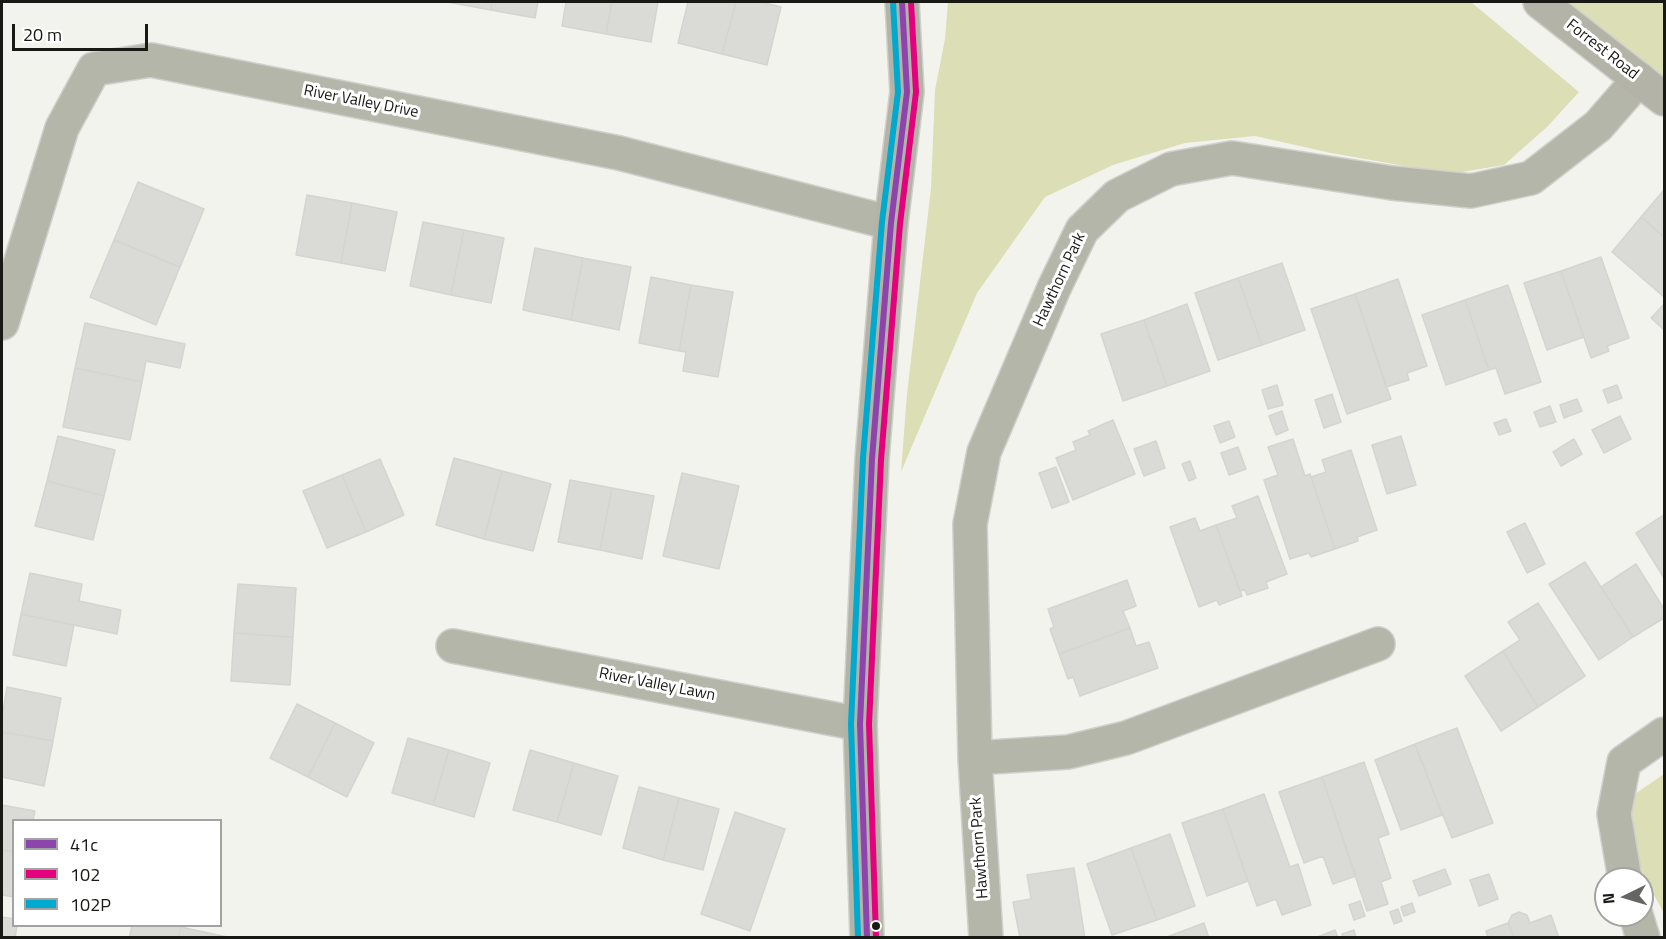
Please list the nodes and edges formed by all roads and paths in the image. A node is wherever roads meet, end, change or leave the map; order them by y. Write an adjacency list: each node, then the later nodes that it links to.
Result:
1 (902, 2): 5 (street)
2 (1540, 2): 3 (street, Forrest Road)
3 (1639, 79): 4 (street, Forrest Road); 11 (street, Hawthorn Park)
4 (1665, 99)
5 (891, 223): 6 (street, River Valley Drive); 9 (street)
6 (2, 323)
7 (1378, 644): 11 (street)
8 (453, 646): 9 (street, River Valley Lawn)
9 (860, 724): 13 (street)
10 (1665, 734): 12 (street)
11 (975, 758): 14 (street, Hawthorn Park)
12 (1623, 867)
13 (867, 938)
14 (986, 938)

